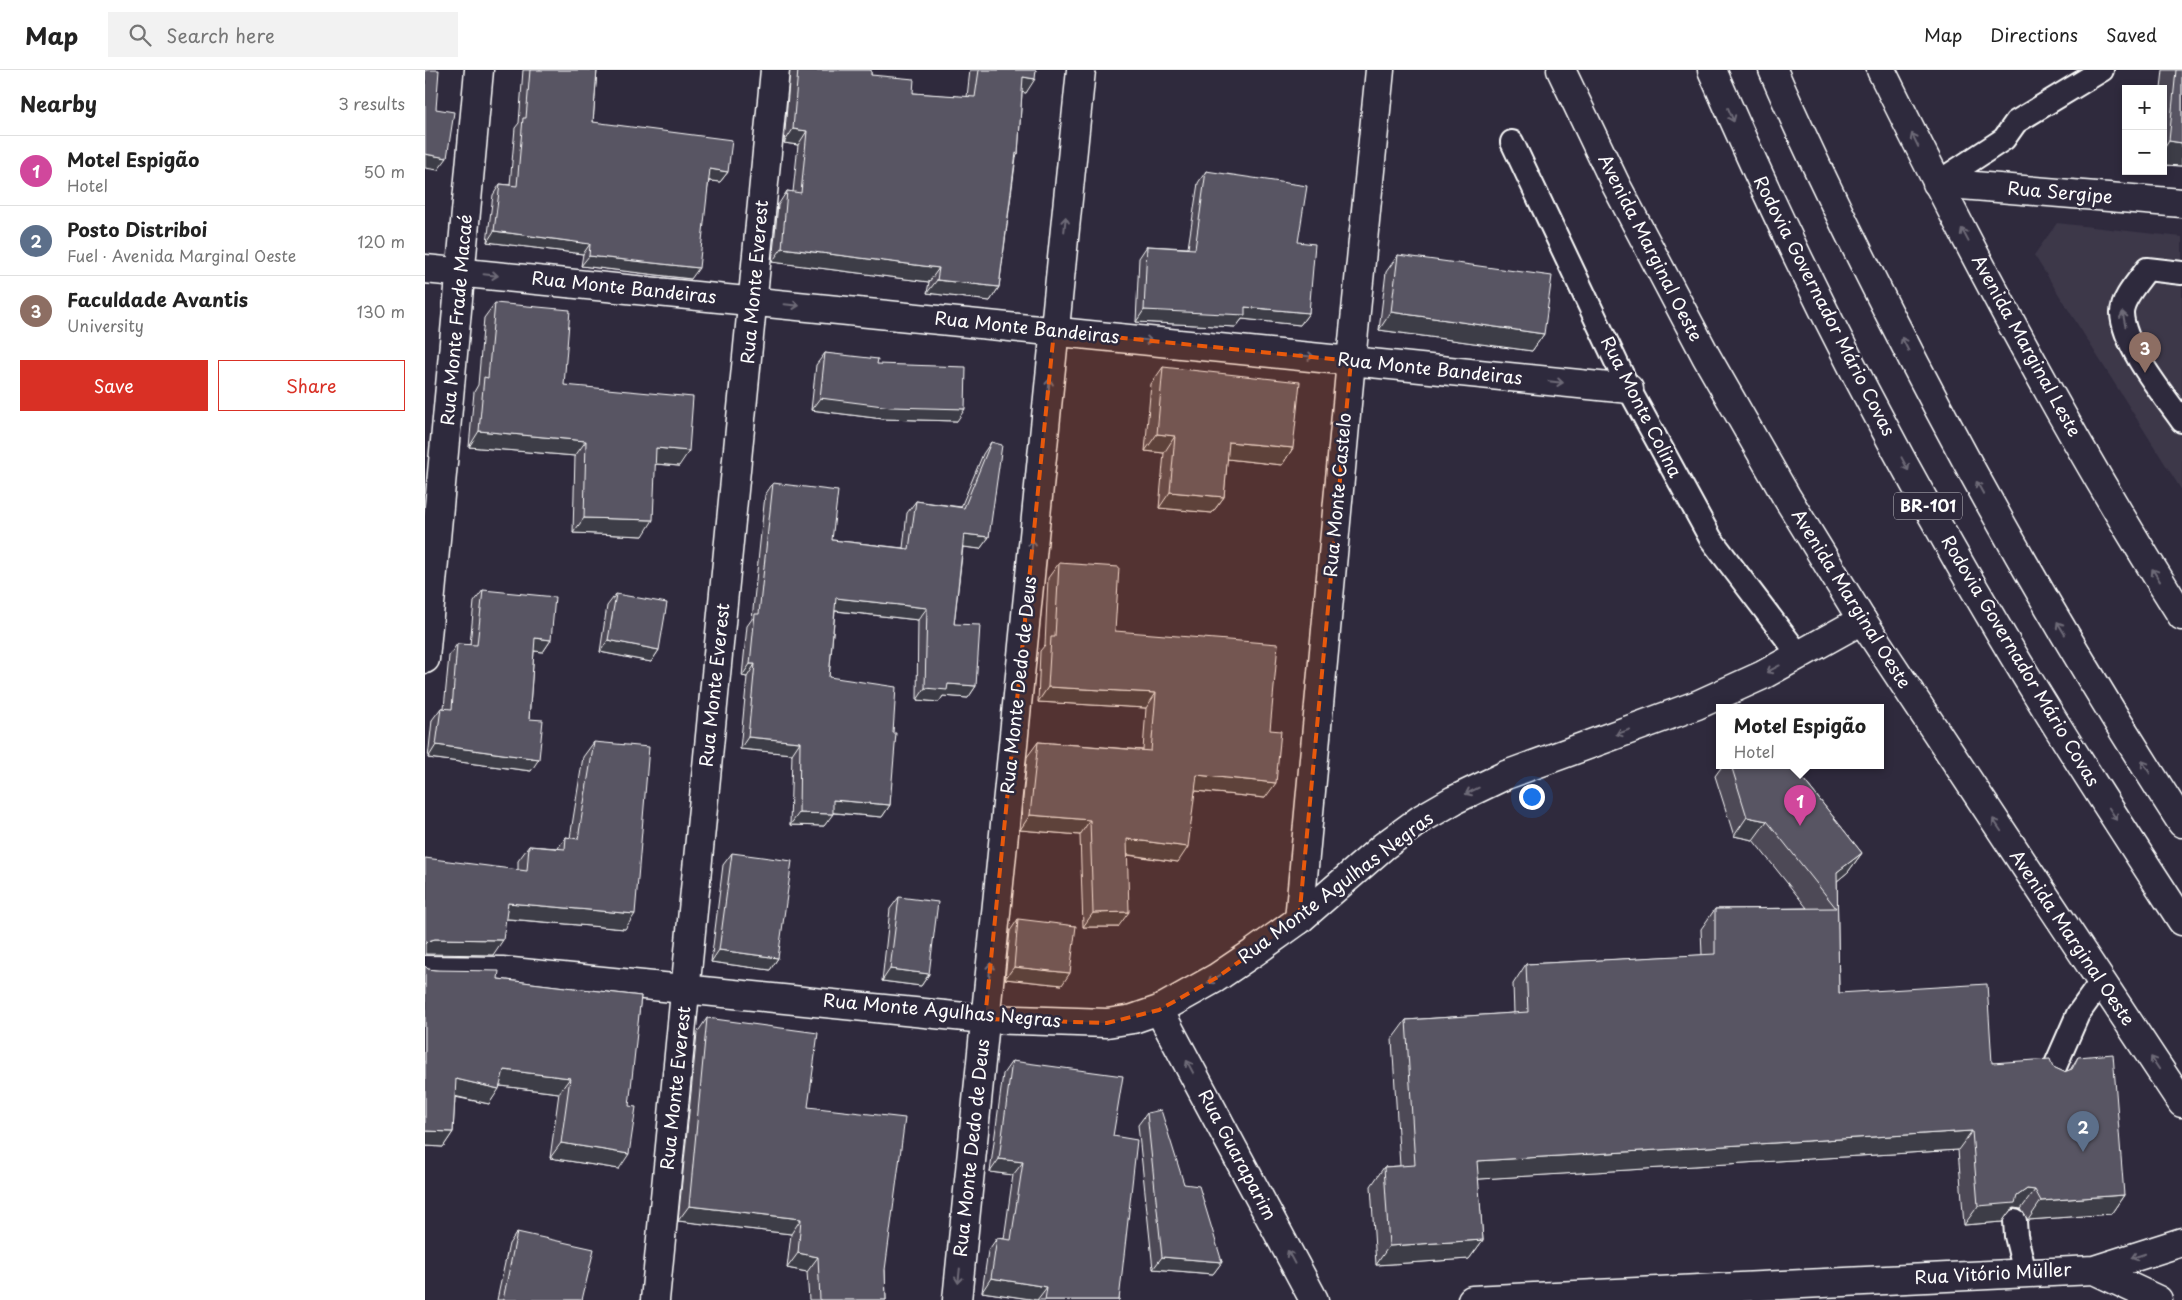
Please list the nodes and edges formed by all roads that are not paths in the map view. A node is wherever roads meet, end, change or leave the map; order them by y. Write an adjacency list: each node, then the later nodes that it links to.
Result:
1 (479, 70): 14 (main road, Rua Monte Frade Macaé)
2 (775, 70): 16 (main road, Rua Monte Everest)
3 (1081, 70): 17 (main road, Rua Monte Dedo de Deus, one-way to 3)
4 (1380, 70): 18 (main road, Rua Monte Castelo)
5 (1561, 70): 22 (main road, Avenida Marginal Oeste)
6 (1712, 70): 27 (main road, Rodovia Governador Mário Covas / BR-101, one-way to 27)
7 (1773, 70): 25 (main road, BR-101, one-way to 7)
8 (1881, 70): 11 (main road, Avenida Marginal Leste, one-way to 8)
9 (2101, 70): 11 (lane)
10 (1512, 142): 19 (lane, Rua Monte Colina)
11 (1937, 183): 12 (main road, Rua Sergipe); 21 (main road, Avenida Marginal Leste, one-way to 11)
12 (2182, 203)
13 (425, 268): 14 (main road, Rua Monte Bandeiras)
14 (462, 272): 16 (main road, Rua Monte Bandeiras, one-way to 16); 24 (main road, Rua Monte Frade Macaé)
15 (2182, 273): 20 (lane, one-way to 15)
16 (753, 301): 17 (main road, Rua Monte Bandeiras, one-way to 17); 30 (main road, Rua Monte Everest)
17 (1054, 331): 18 (main road, Rua Monte Bandeiras, one-way to 18); 32 (main road, Rua Monte Dedo de Deus, one-way to 17)
18 (1351, 361): 19 (main road, Rua Monte Bandeiras, one-way to 19); 26 (main road, Rua Monte Castelo)
19 (1629, 389): 23 (lane, Rua Monte Colina)
20 (2182, 421)
21 (2182, 616)
22 (1861, 620): 23 (main road, Rua Monte Agulhas Negras); 29 (main road, Avenida Marginal Oeste, one-way to 22)
23 (1799, 655): 26 (main road, Rua Monte Agulhas Negras, one-way to 26)
24 (425, 659)
25 (2182, 823)
26 (1299, 920): 31 (main road, Rua Monte Agulhas Negras, one-way to 31)
27 (2182, 921)
28 (425, 970): 30 (main road, Rua Monte Agulhas Negras)
29 (2101, 982): 33 (lane); 34 (main road, Avenida Marginal Oeste, one-way to 29)
30 (685, 988): 32 (main road, Rua Monte Agulhas Negras); 39 (main road, Rua Monte Everest)
31 (1159, 1010): 32 (main road, Rua Monte Agulhas Negras); 41 (main road, Rua Guaraparim, one-way to 31)
32 (985, 1019): 40 (main road, Rua Monte Dedo de Deus, one-way to 40)
33 (2050, 1078)
34 (2182, 1104)
35 (2015, 1221): 38 (lane)
36 (2182, 1242): 37 (main road, Rua Vitório Müller, one-way to 37)
37 (2094, 1270): 38 (main road, Rua Vitório Müller); 43 (main road, Rua Vitório Müller)
38 (2025, 1273): 42 (main road, Rua Vitório Müller)
39 (655, 1300)
40 (957, 1300)
41 (1314, 1300)
42 (1472, 1300)
43 (2159, 1300)

